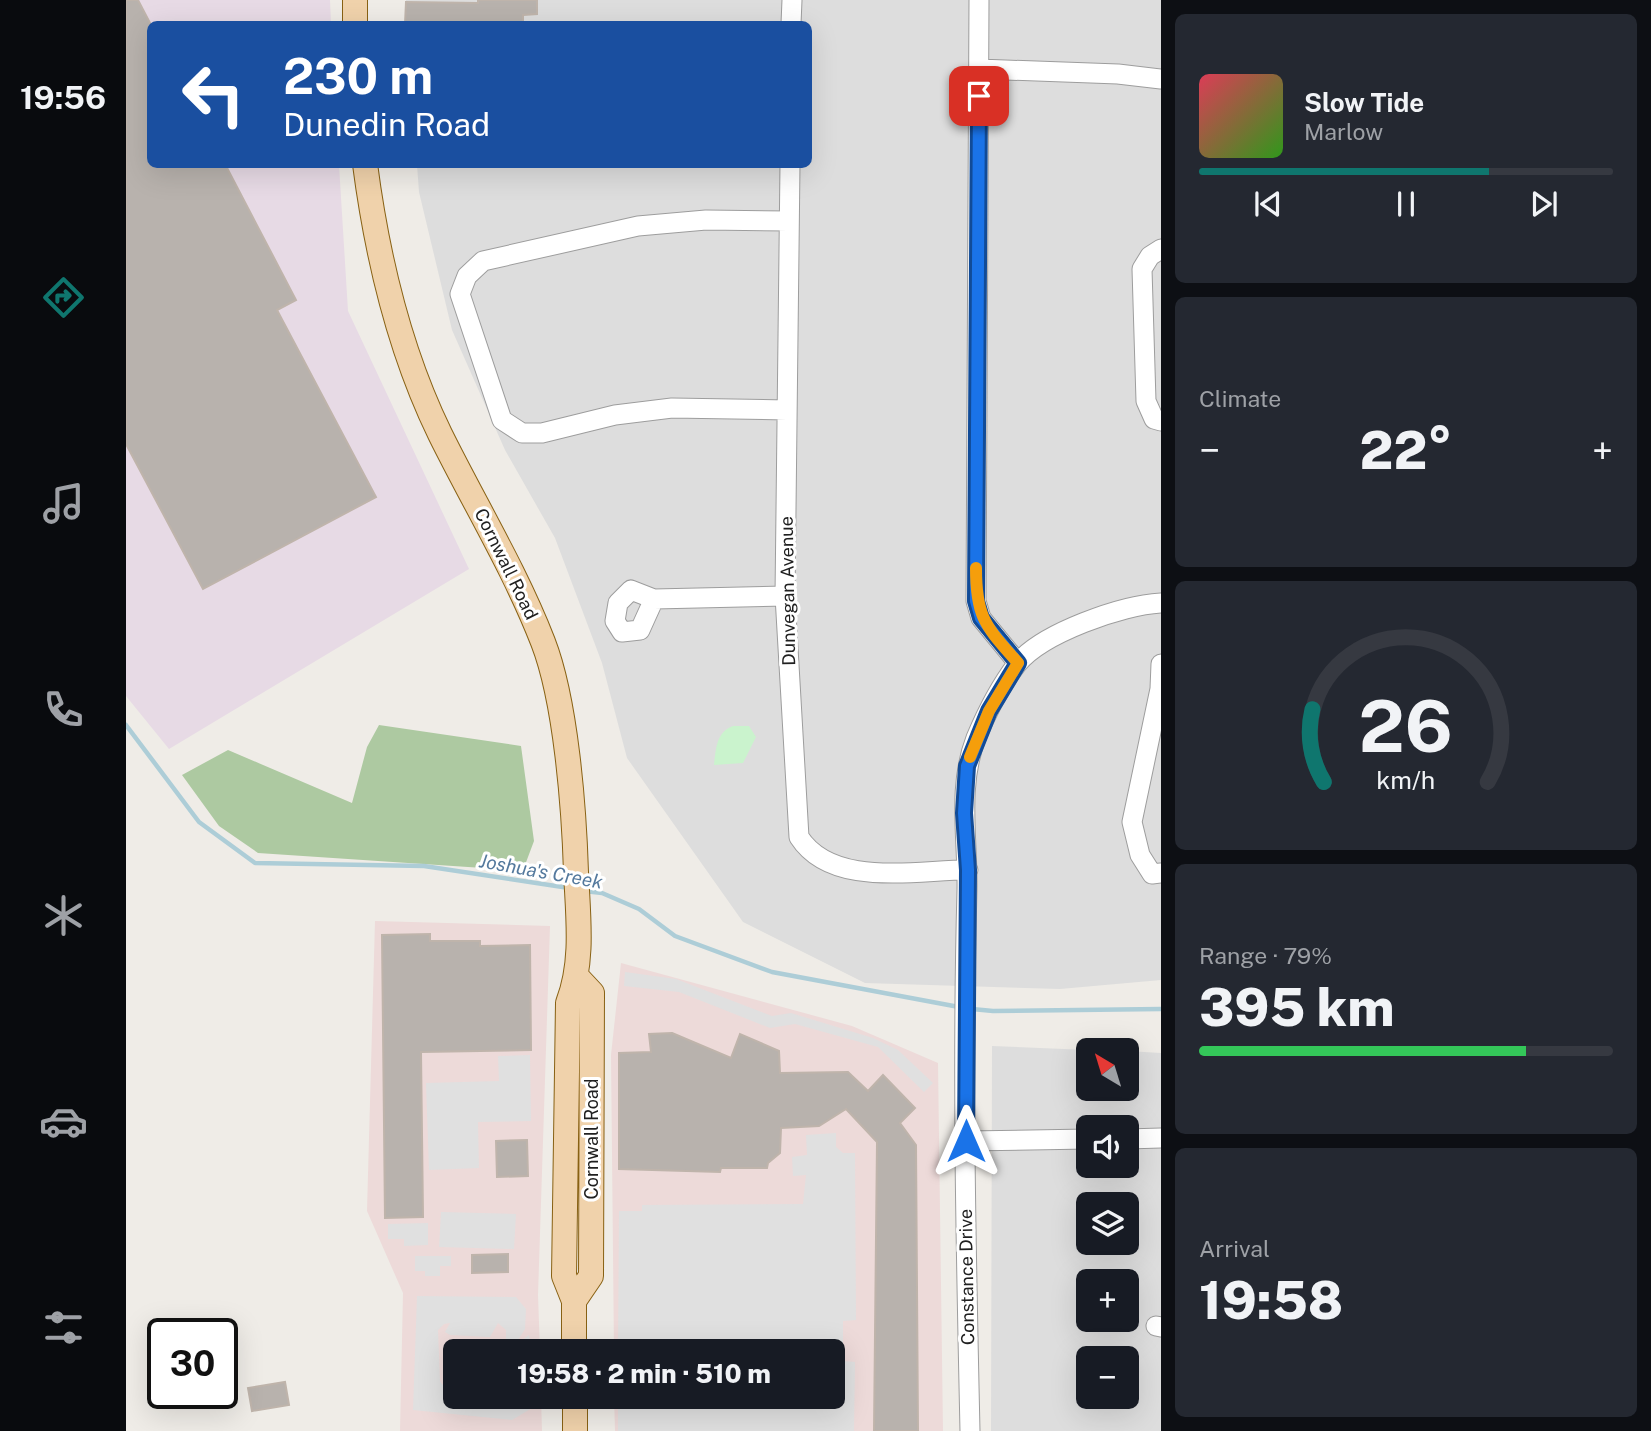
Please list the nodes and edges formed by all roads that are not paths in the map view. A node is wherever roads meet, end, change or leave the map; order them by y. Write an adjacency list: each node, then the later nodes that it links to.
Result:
1 (355, 0): 4 (main road)
2 (792, 0): 5 (street)
3 (979, 0): 6 (street)
4 (355, 21)
5 (791, 21)
6 (979, 68): 7 (street); 17 (street)
7 (1161, 79)
8 (366, 168): 25 (main road, Cornwall Road)
9 (790, 168): 10 (street, Dunvegan Avenue)
10 (789, 222): 12 (street, Dunvegan Avenue); 12 (street)
11 (1161, 249): 13 (street)
12 (787, 410): 14 (street, Dunvegan Avenue)
13 (1161, 421)
14 (785, 596): 15 (street); 19 (street, Dunvegan Avenue)
15 (654, 599)
16 (1161, 603): 17 (street, Constance Drive)
17 (1018, 663): 19 (street, Constance Drive)
18 (1161, 664): 20 (street)
19 (968, 870): 24 (street, Constance Drive)
20 (1161, 873)
21 (1161, 1138): 23 (street)
22 (1076, 1139): 24 (street)
23 (1139, 1139)
24 (966, 1141): 28 (street, Constance Drive)
25 (574, 1339)
26 (575, 1409): 27 (main road)
27 (575, 1431)
28 (970, 1431)

